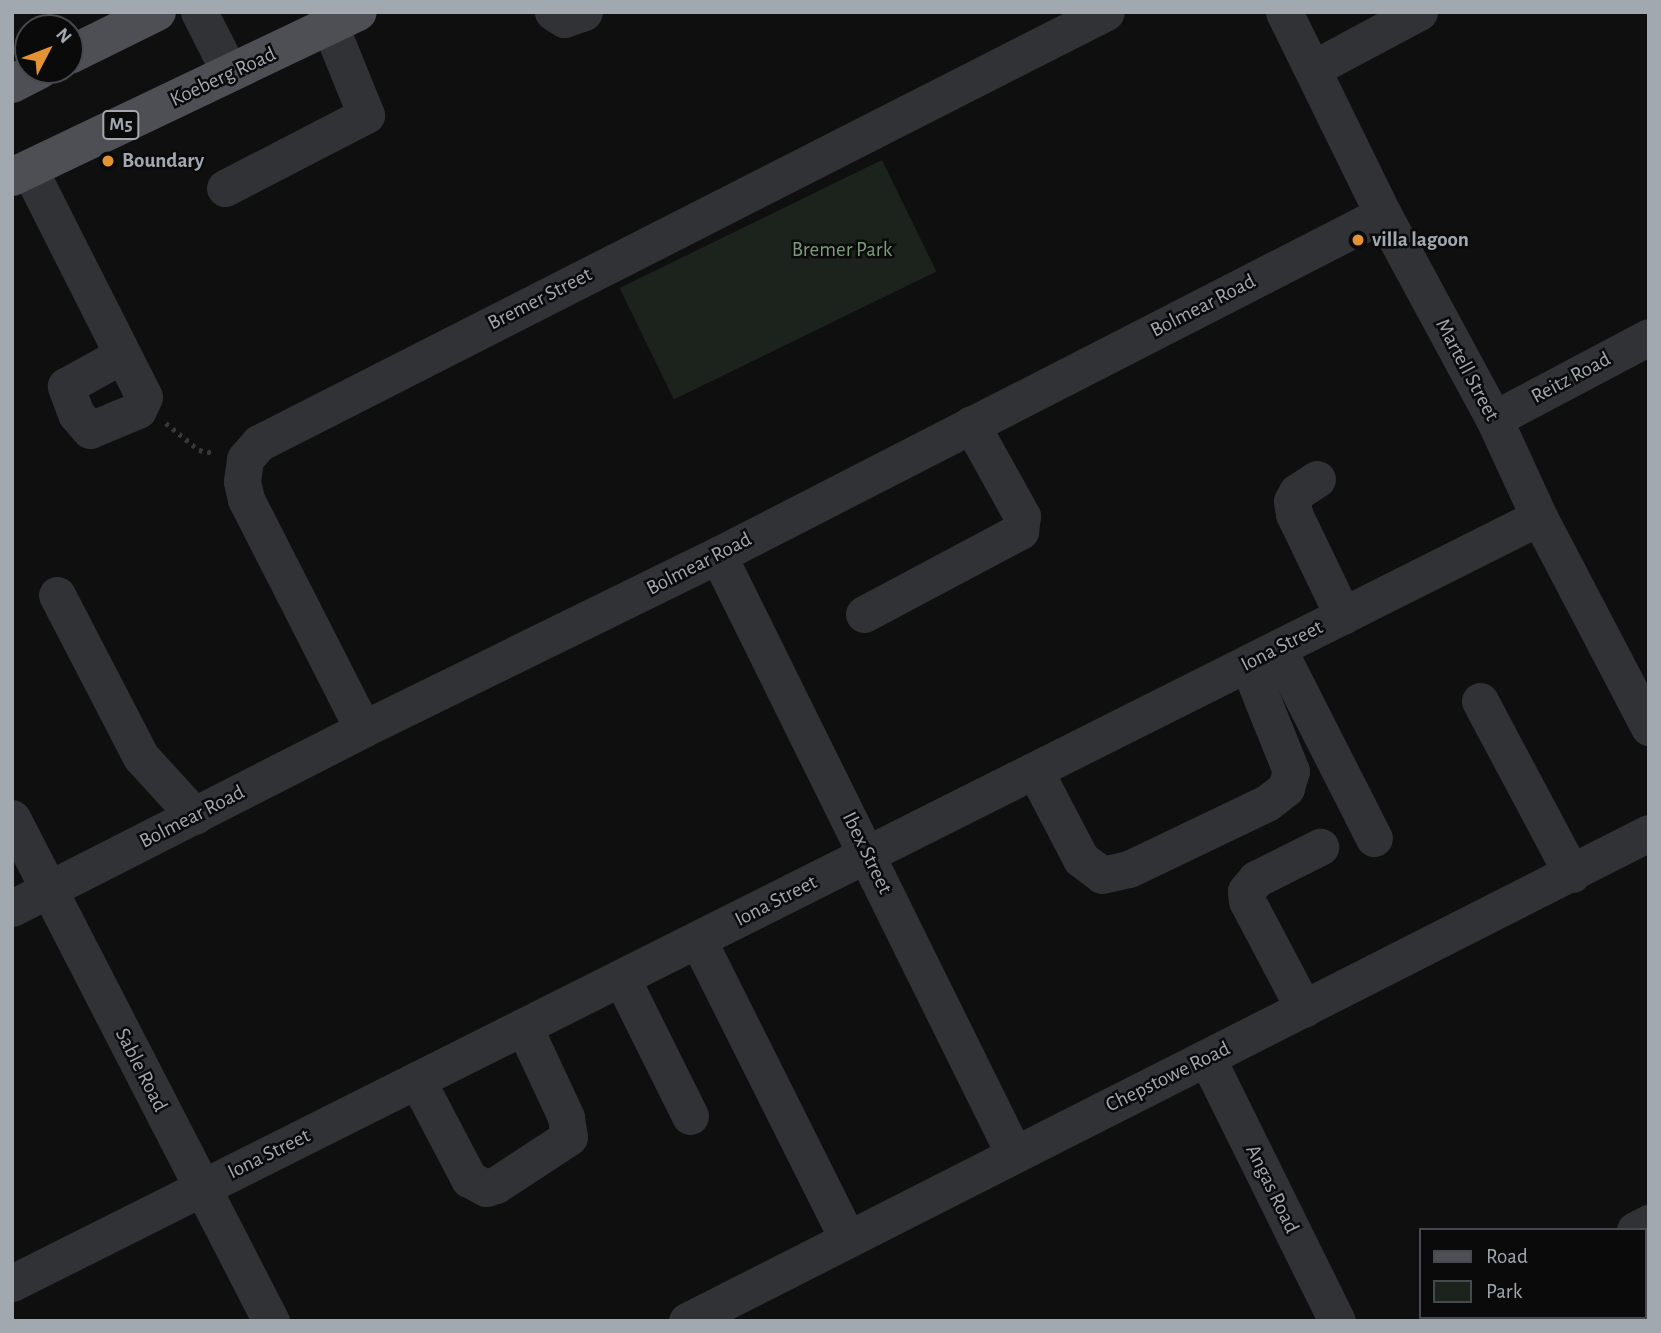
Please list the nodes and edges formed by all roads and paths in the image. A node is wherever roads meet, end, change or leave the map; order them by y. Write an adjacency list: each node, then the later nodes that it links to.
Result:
1 (157, 12): 9 (main road)
2 (199, 12): 11 (street)
3 (553, 12): 4 (street)
4 (584, 12)
5 (1106, 12): 20 (street, Bremer Street)
6 (1284, 12): 10 (street, Martell Street)
7 (1419, 12): 10 (street)
8 (344, 19): 11 (main road, Koeberg Road / M5); 13 (street)
9 (84, 48)
10 (1314, 68): 14 (street, Martell Street)
11 (230, 73): 12 (main road, Koeberg Road / M5)
12 (21, 173): 16 (street)
13 (225, 188)
14 (1383, 214): 18 (street, Martell Street); 19 (street, Bolmear Road)
15 (1649, 337): 18 (street, Reitz Road)
16 (121, 355): 17 (street); 17 (street)
17 (144, 405): 20 (path)
18 (1494, 419): 22 (street, Martell Street)
19 (971, 424): 23 (street, Bolmear Road); 25 (street)
20 (245, 459): 30 (street)
21 (1317, 479): 26 (street)
22 (1539, 517): 26 (street, Iona Street); 29 (street, Martell Street)
23 (718, 555): 30 (street, Bolmear Road); 37 (street, Ibex Street)
24 (57, 595): 32 (street)
25 (864, 614)
26 (1343, 616): 27 (street, Iona Street)
27 (1263, 656): 31 (street, Iona Street); 31 (street); 35 (street)
28 (1480, 701): 38 (street)
29 (1649, 727)
30 (363, 729): 32 (street, Bolmear Road)
31 (1035, 771): 37 (street, Iona Street)
32 (195, 816): 39 (street, Bolmear Road)
33 (12, 818): 39 (street, Sable Road)
34 (1649, 833): 38 (street, Chepstowe Road)
35 (1374, 838)
36 (1320, 847): 43 (street)
37 (868, 855): 41 (street, Iona Street); 48 (street, Ibex Street)
38 (1572, 874): 43 (street, Chepstowe Road)
39 (49, 889): 40 (street, Bolmear Road); 49 (street, Sable Road)
40 (12, 908)
41 (698, 940): 42 (street, Iona Street); 50 (street)
42 (622, 979): 44 (street, Iona Street); 47 (street)
43 (1304, 1009): 45 (street, Chepstowe Road)
44 (524, 1027): 46 (street, Iona Street); 46 (street)
45 (1207, 1058): 48 (street, Chepstowe Road); 54 (street, Angas Road)
46 (417, 1080): 49 (street, Iona Street)
47 (690, 1116)
48 (1013, 1152): 50 (street, Chepstowe Road)
49 (201, 1188): 51 (street, Iona Street); 52 (street, Sable Road)
50 (847, 1238): 53 (street, Chepstowe Road)
51 (12, 1283)
52 (271, 1321)
53 (687, 1321)
54 (1336, 1321)

